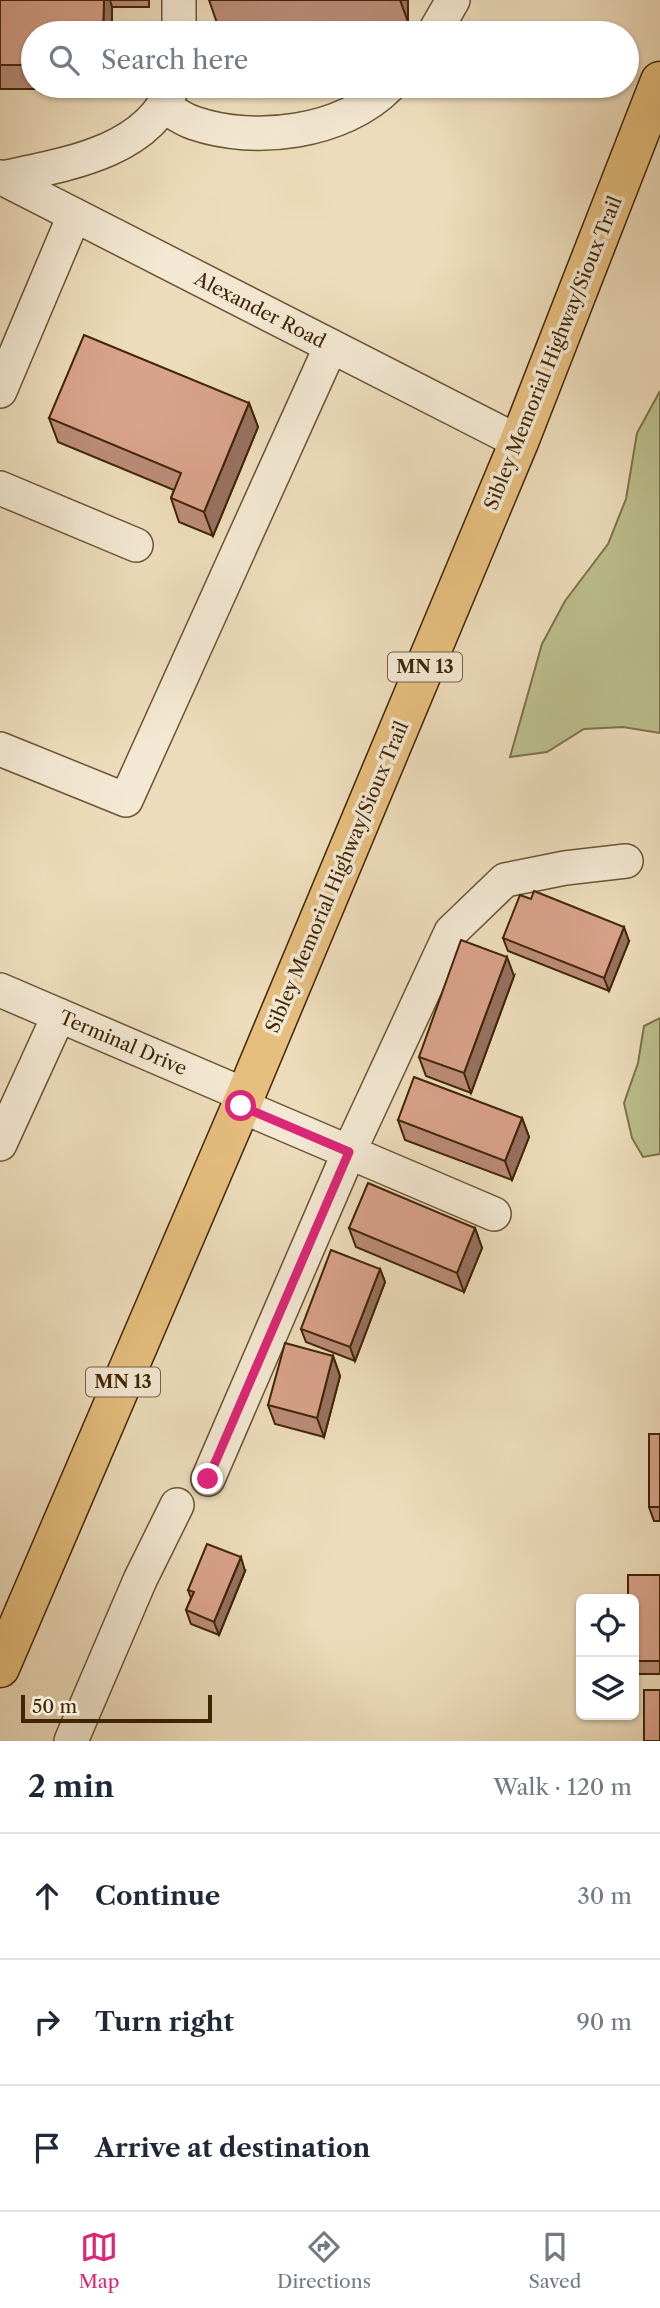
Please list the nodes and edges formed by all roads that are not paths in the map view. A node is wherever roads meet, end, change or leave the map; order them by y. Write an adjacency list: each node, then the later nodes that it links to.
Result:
1 (179, 0): 3 (street)
2 (453, 0): 4 (street)
3 (178, 21)
4 (441, 21)
5 (660, 81): 13 (highway, Sibley Memorial Highway/Sioux Trail / MN 13)
6 (168, 98): 9 (street)
7 (170, 98): 8 (street)
8 (370, 98)
9 (1, 177): 10 (street, Alexander Road)
10 (74, 216): 11 (street, Alexander Road); 12 (street)
11 (331, 346): 13 (street, Alexander Road); 16 (street)
12 (0, 391)
13 (519, 442): 20 (highway, Sibley Memorial Highway/Sioux Trail / MN 13)
14 (0, 488): 15 (street)
15 (136, 545)
16 (0, 750)
17 (626, 861): 22 (street)
18 (0, 990): 19 (street, Terminal Drive)
19 (59, 1015): 20 (street, Terminal Drive); 21 (street)
20 (243, 1100): 22 (street, Terminal Drive); 26 (highway, Sibley Memorial Highway/Sioux Trail / MN 13)
21 (0, 1144)
22 (349, 1152): 23 (street, Terminal Drive); 24 (street)
23 (494, 1214)
24 (208, 1479)
25 (177, 1505): 27 (street)
26 (0, 1668)
27 (71, 1741)

